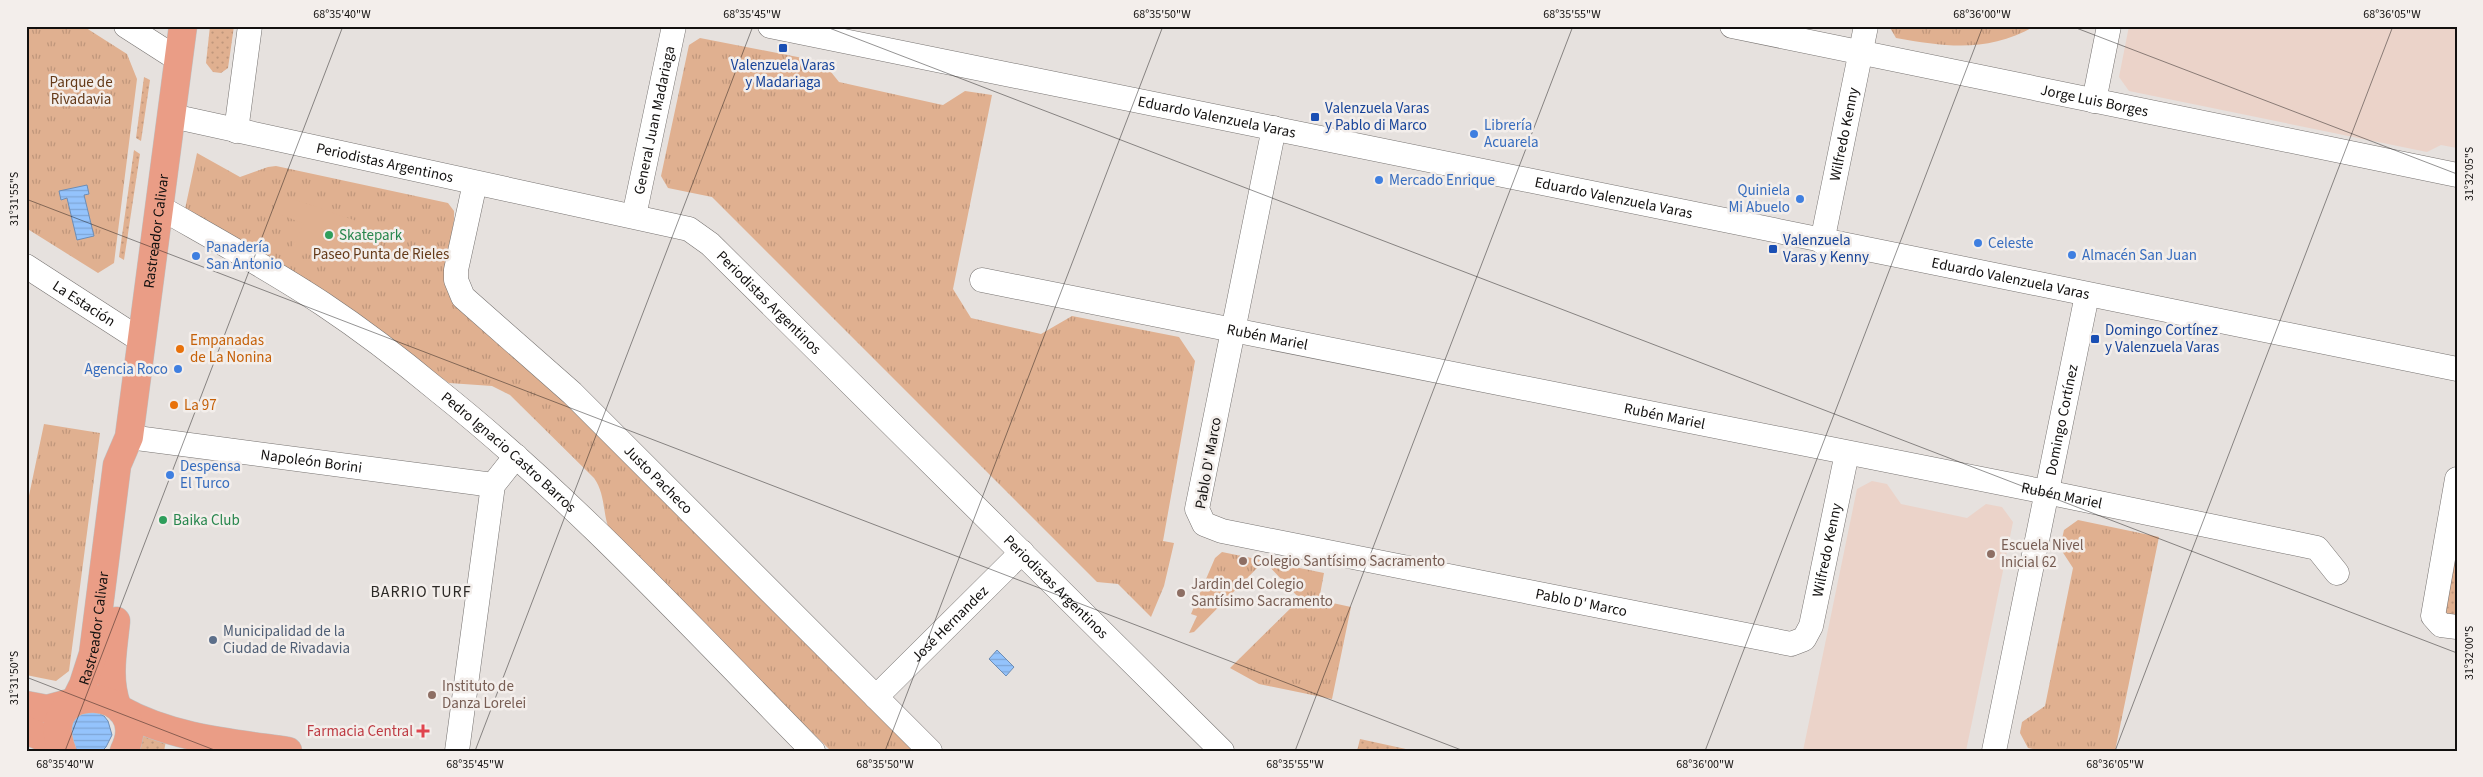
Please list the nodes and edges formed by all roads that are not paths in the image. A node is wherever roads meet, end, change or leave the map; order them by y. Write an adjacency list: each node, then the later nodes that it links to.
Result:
1 (126, 26): 11 (street)
2 (184, 26): 11 (main road, Rastreador Calivar)
3 (250, 26): 15 (street)
4 (674, 26): 19 (street, General Juan Madariaga)
5 (770, 26): 9 (street, Eduardo Valenzuela Varas)
6 (1732, 26): 10 (street, Jorge Luis Borges)
7 (1866, 26): 10 (street, Wilfredo Kenny)
8 (2109, 26): 12 (street)
9 (835, 32): 14 (street, Eduardo Valenzuela Varas)
10 (1860, 53): 12 (street, Jorge Luis Borges); 20 (street, Wilfredo Kenny)
11 (179, 60): 13 (main road, Rastreador Calivar)
12 (2094, 101): 16 (street, Jorge Luis Borges)
13 (172, 116): 15 (street, Periodistas Argentinos); 18 (main road, Rastreador Calivar)
14 (1274, 128): 20 (street, Eduardo Valenzuela Varas); 24 (street, Pablo D' Marco)
15 (236, 131): 17 (street, Periodistas Argentinos)
16 (2457, 175)
17 (476, 183): 19 (street, Periodistas Argentinos); 37 (street, Justo Pacheco)
18 (161, 208): 25 (main road, Rastreador Calivar); 29 (street, Pedro Ignacio Castro Barros)
19 (634, 216): 33 (street, Periodistas Argentinos)
20 (1822, 242): 23 (street, Eduardo Valenzuela Varas)
21 (26, 266): 25 (street, La Estación)
22 (982, 280): 24 (street, Rubén Mariel)
23 (2086, 295): 26 (street, Eduardo Valenzuela Varas); 32 (street, Domingo Cortínez)
24 (1233, 330): 28 (street, Rubén Mariel); 36 (street, Pablo D' Marco)
25 (142, 341): 27 (main road, Rastreador Calivar)
26 (2457, 369)
27 (129, 437): 31 (street, Napoleón Borini); 38 (main road, Rastreador Calivar); 40 (main road, Rastreador Calivar)
28 (1846, 453): 32 (street, Rubén Mariel); 36 (street, Wilfredo Kenny)
29 (516, 456): 31 (street); 46 (street, Pedro Ignacio Castro Barros)
30 (2457, 479): 35 (street)
31 (493, 485): 45 (street)
32 (2046, 492): 34 (street, Rubén Mariel); 49 (street, Domingo Cortínez)
33 (1022, 552): 37 (street, José Hernandez); 48 (street, Periodistas Argentinos)
34 (2338, 573)
35 (2457, 626)
36 (1799, 642)
37 (876, 697): 47 (street, Justo Pacheco)
38 (74, 701): 39 (main road); 40 (main road); 42 (main road, Rastreador Calivar)
39 (26, 705)
40 (119, 708): 43 (main road, Rastreador Calivar); 44 (main road)
41 (26, 730): 42 (main road)
42 (62, 751)
43 (124, 751)
44 (288, 751)
45 (457, 751)
46 (813, 751)
47 (930, 751)
48 (1222, 751)
49 (1994, 751)

